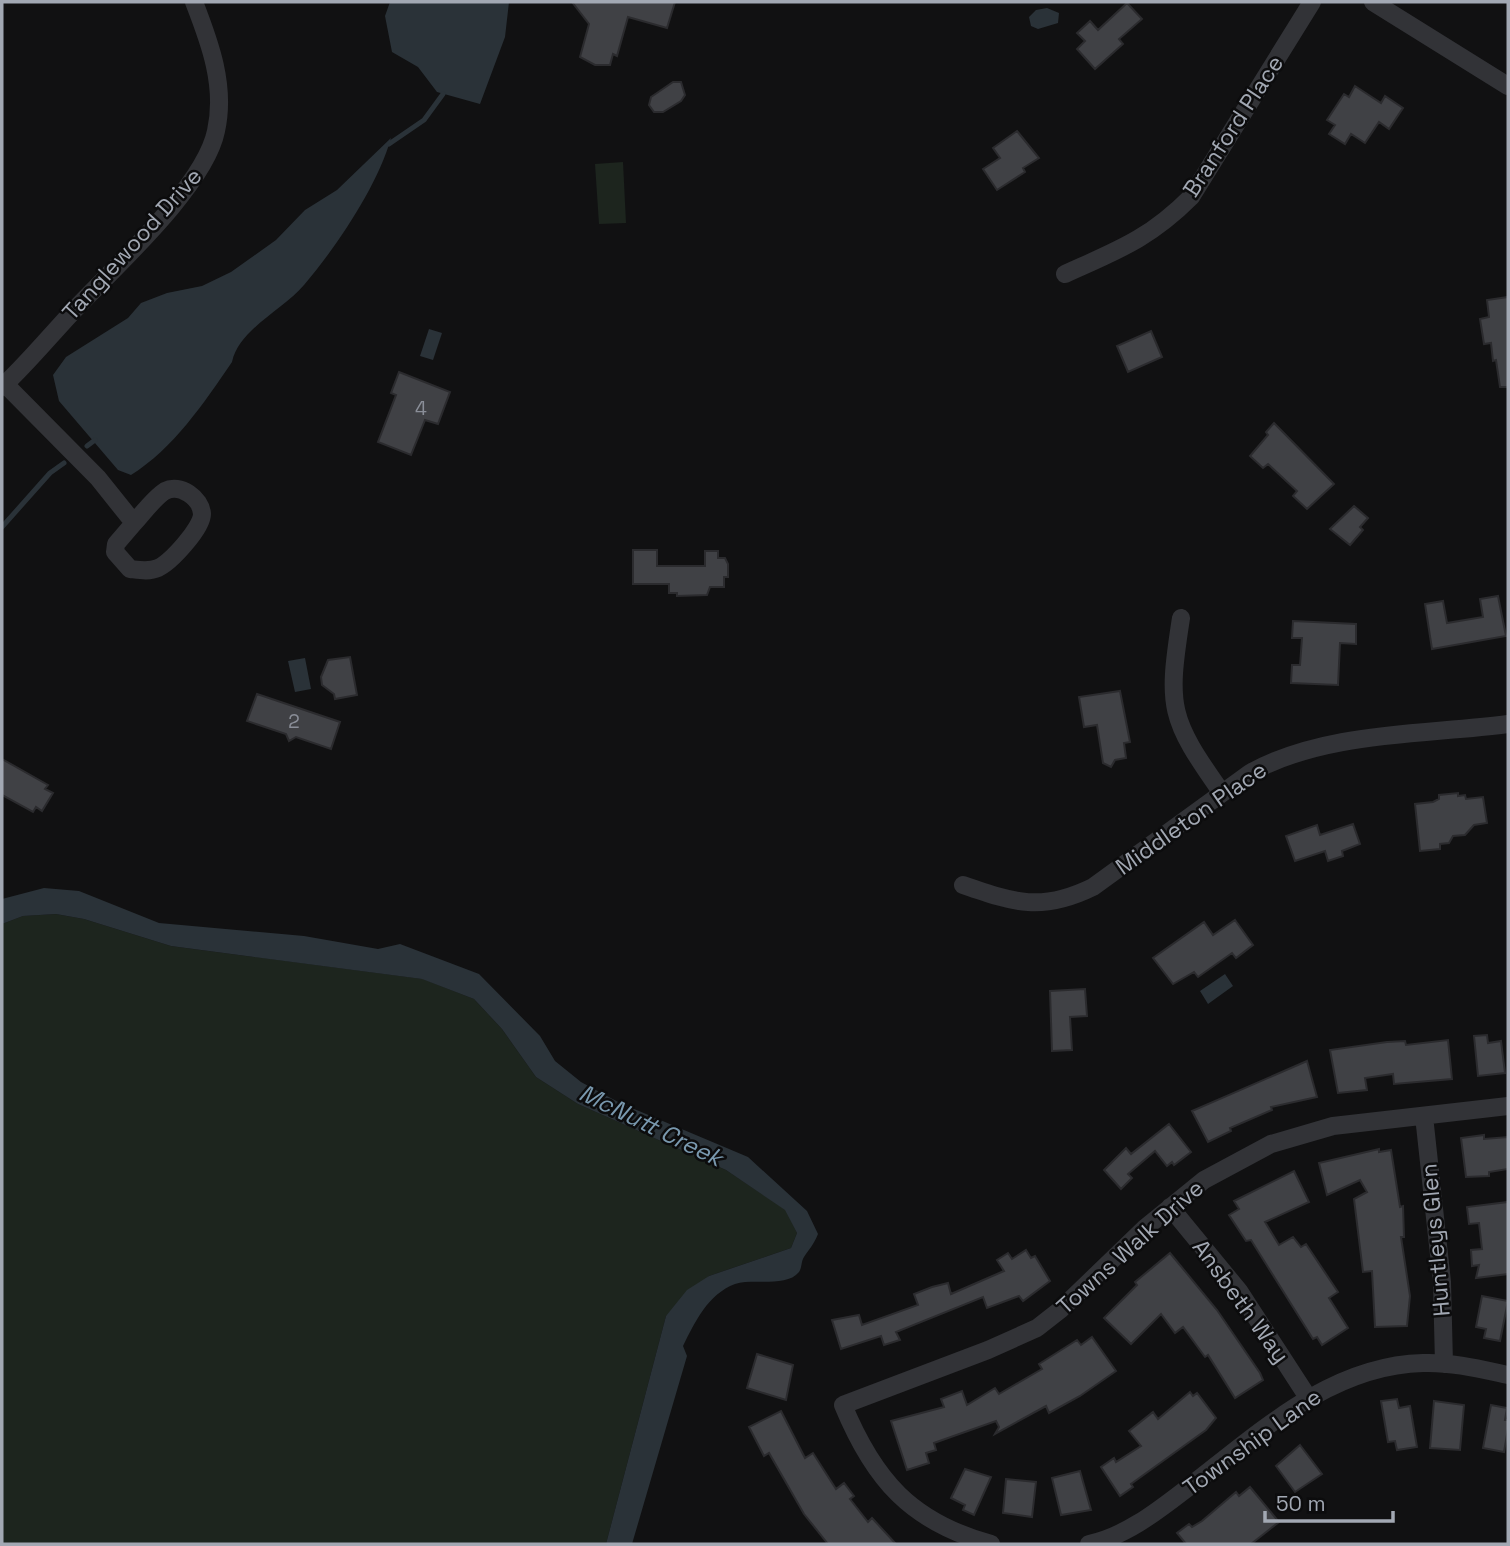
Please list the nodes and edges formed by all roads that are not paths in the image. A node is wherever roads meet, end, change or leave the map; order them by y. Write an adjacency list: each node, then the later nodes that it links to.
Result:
1 (194, 2): 6 (street, Tanglewood Drive)
2 (1312, 2): 5 (street, Branford Place)
3 (1373, 2): 4 (street)
4 (1508, 86)
5 (1065, 274)
6 (3, 385): 7 (street)
7 (134, 523): 7 (street)
8 (1181, 618): 10 (street)
9 (1508, 724): 10 (street, Middleton Place)
10 (1222, 793): 11 (street, Middleton Place)
11 (963, 885)
12 (1508, 1106): 13 (street, Towns Walk Drive)
13 (1424, 1116): 14 (street, Towns Walk Drive); 15 (street, Huntleys Glen)
14 (1170, 1207): 17 (street, Ansbeth Way); 18 (street, Towns Walk Drive)
15 (1444, 1364): 16 (street, Township Lane); 17 (street, Township Lane)
16 (1508, 1375)
17 (1309, 1399): 19 (street, Township Lane)
18 (991, 1544)
19 (1088, 1544)

